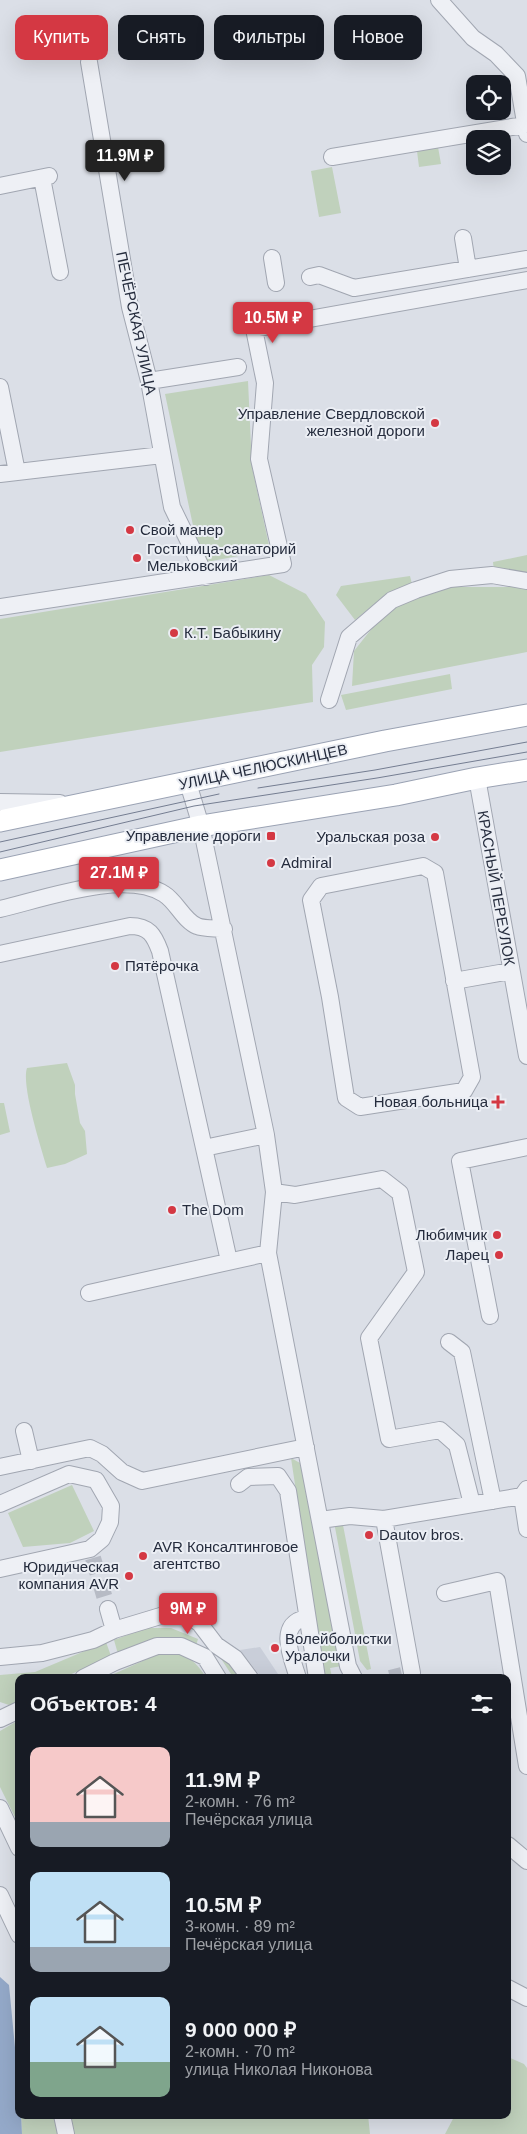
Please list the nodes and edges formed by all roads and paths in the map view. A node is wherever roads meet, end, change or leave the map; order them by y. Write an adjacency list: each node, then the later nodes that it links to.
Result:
1 (439, 0): 3 (street)
2 (89, 62): 15 (street, ПЕЧЁРСКАЯ УЛИЦА)
3 (526, 129): 4 (street)
4 (332, 157)
5 (0, 186): 10 (street)
6 (463, 238): 9 (street)
7 (272, 258): 13 (street)
8 (527, 260): 9 (street)
9 (468, 269): 11 (street)
10 (60, 272)
11 (310, 277)
12 (527, 280): 20 (street)
13 (276, 282)
14 (238, 367): 15 (street)
15 (149, 381): 17 (street, ПЕЧЁРСКАЯ УЛИЦА)
16 (0, 387): 18 (street)
17 (162, 455): 18 (street); 20 (street, ПЕЧЁРСКАЯ УЛИЦА)
18 (16, 472): 19 (street)
19 (0, 474)
20 (206, 577): 22 (street)
21 (527, 581): 23 (street)
22 (0, 607)
23 (329, 700)
24 (527, 714): 27 (main road, УЛИЦА ЧЕЛЮСКИНЦЕВ)
25 (527, 770): 26 (main road)
26 (477, 778): 31 (main road); 36 (street, КРАСНЫЙ ПЕРЕУЛОК)
27 (188, 782): 29 (main road, УЛИЦА ЧЕЛЮСКИНЦЕВ); 31 (street)
28 (0, 802): 29 (street)
29 (82, 803): 30 (main road, УЛИЦА ЧЕЛЮСКИНЦЕВ)
30 (0, 821)
31 (201, 826): 32 (main road); 34 (street)
32 (0, 870)
33 (0, 909): 34 (street)
34 (224, 929): 40 (street)
35 (0, 954): 42 (street)
36 (511, 971): 37 (street); 38 (street, КРАСНЫЙ ПЕРЕУЛОК)
37 (454, 981): 37 (street)
38 (522, 997): 39 (street, КРАСНЫЙ ПЕРЕУЛОК)
39 (527, 1056)
40 (266, 1135): 42 (street); 43 (street)
41 (527, 1147): 47 (street)
42 (204, 1148): 45 (street)
43 (274, 1192): 44 (street); 59 (street)
44 (268, 1253): 45 (street); 50 (street)
45 (230, 1261): 46 (street)
46 (89, 1292)
47 (490, 1316)
48 (449, 1342): 57 (street)
49 (24, 1432): 52 (street)
50 (306, 1447): 51 (street); 61 (street)
51 (271, 1454): 52 (street); 54 (street)
52 (31, 1461): 53 (street)
53 (0, 1467)
54 (278, 1476): 55 (street); 66 (street)
55 (238, 1484)
56 (524, 1492): 57 (street); 62 (street)
57 (493, 1501): 59 (street)
58 (0, 1504): 63 (street)
59 (472, 1504): 60 (street)
60 (384, 1519): 61 (street); 75 (street)
61 (320, 1520): 74 (street)
62 (527, 1529)
63 (0, 1569)
64 (445, 1593): 78 (street)
65 (108, 1610): 67 (street)
66 (306, 1618): 72 (street); 73 (street)
67 (114, 1630): 68 (street); 71 (street)
68 (0, 1657)
69 (91, 1674): 70 (street)
70 (216, 1674)
71 (247, 1674)
72 (297, 1674)
73 (316, 1674)
74 (352, 1674)
75 (410, 1674)
76 (15, 1712): 77 (street)
77 (0, 1719)
78 (527, 1766)
79 (0, 1808): 80 (street)
80 (15, 1840)
81 (511, 1848): 82 (street)
82 (527, 1861)
83 (0, 1895): 84 (street)
84 (15, 1927)
85 (511, 1990): 86 (street)
86 (527, 1998)
87 (63, 2119): 88 (street)
88 (66, 2134)

